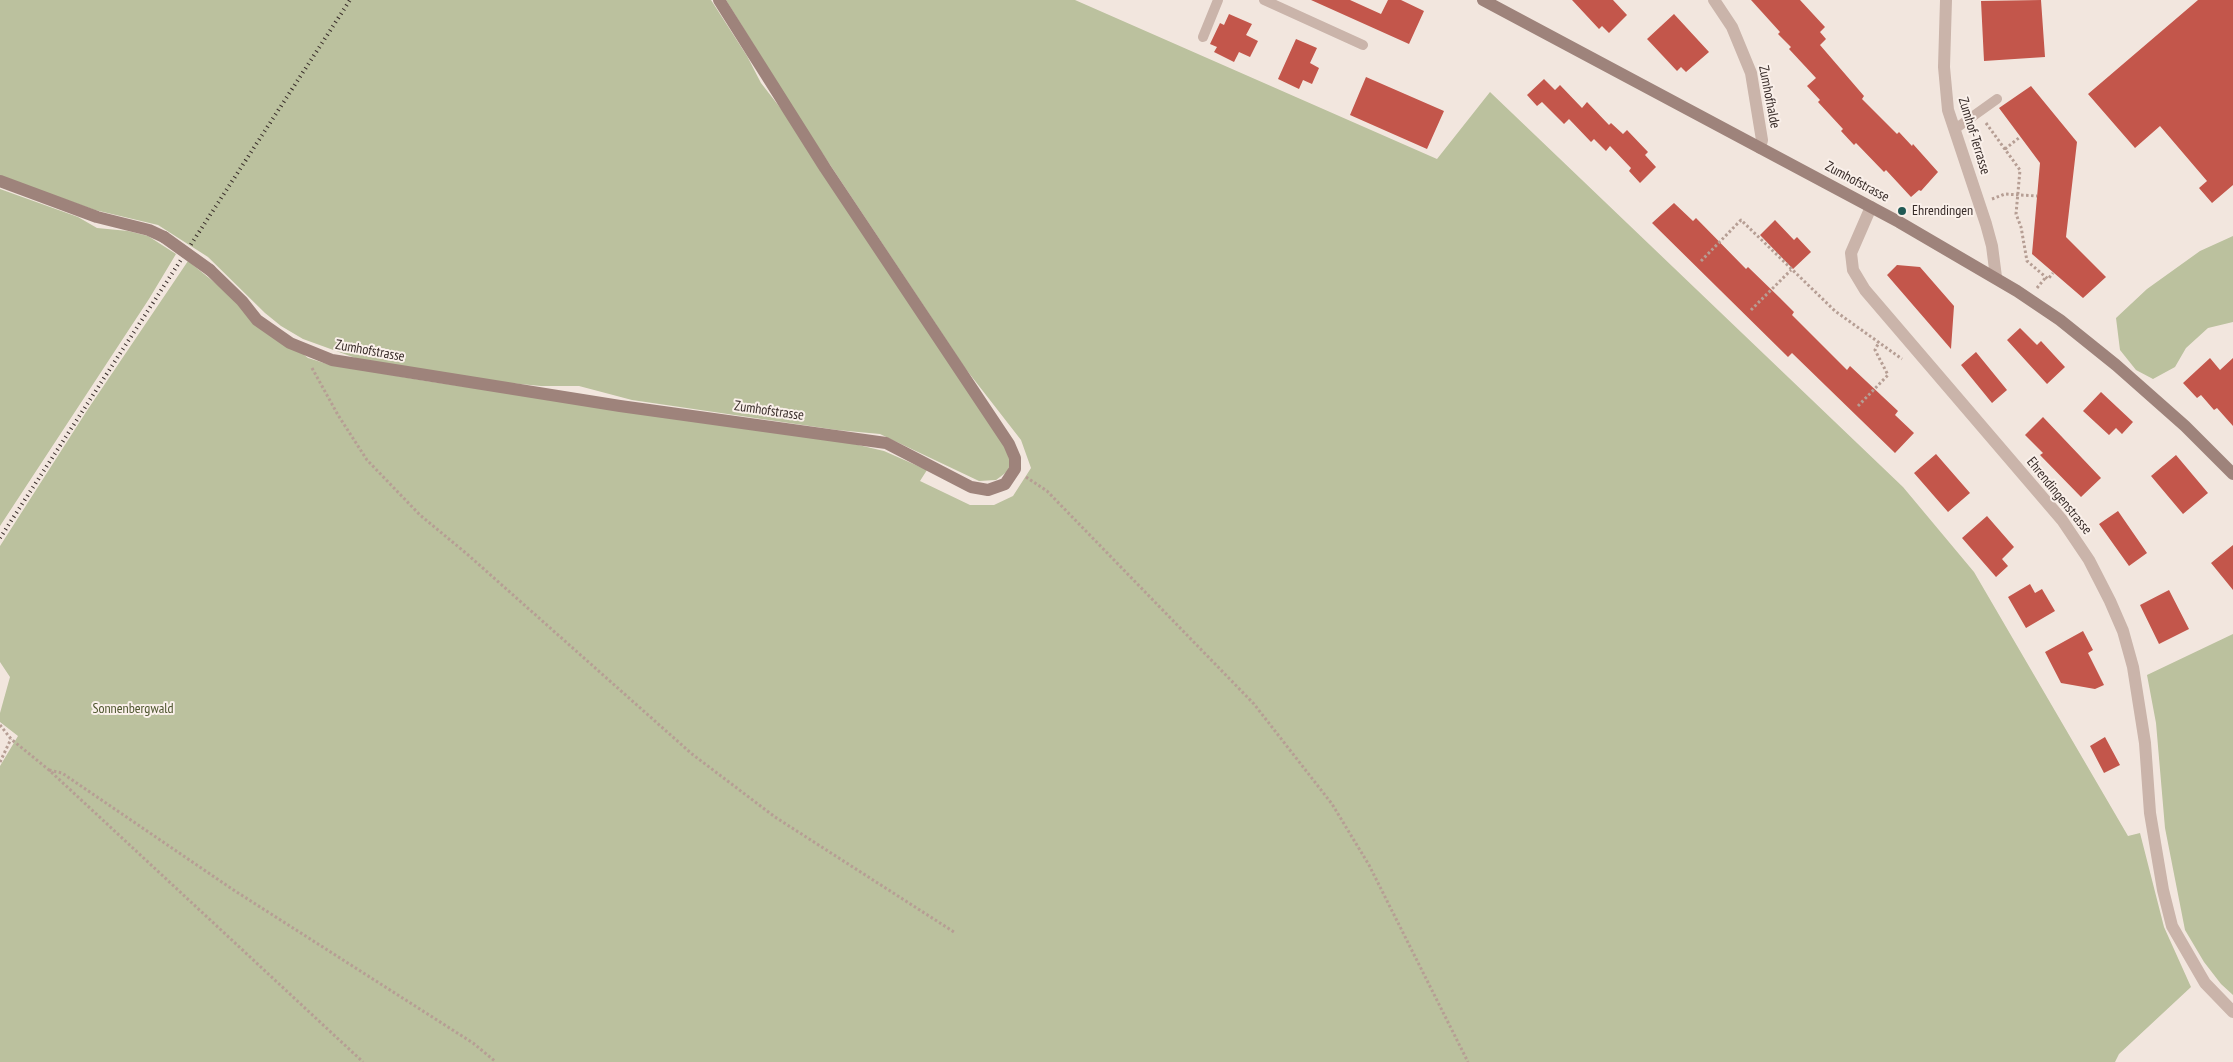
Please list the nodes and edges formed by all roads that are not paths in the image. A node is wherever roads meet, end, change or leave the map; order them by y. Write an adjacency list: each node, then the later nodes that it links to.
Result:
1 (719, 0): 12 (street, Zumhofstrasse, bridge)
2 (1218, 0): 7 (lane)
3 (1264, 0): 8 (lane)
4 (1483, 0): 11 (street, Zumhofstrasse)
5 (1714, 0): 11 (street, Zumhofhalde)
6 (1946, 0): 10 (street, Zumhof-Terrasse)
7 (1203, 37)
8 (1363, 45)
9 (1997, 99): 10 (lane)
10 (1954, 130): 14 (street, Zumhof-Terrasse)
11 (1760, 148): 13 (street, Zumhofstrasse)
12 (0, 181)
13 (1871, 207): 14 (street, Zumhofstrasse); 16 (street, Ehrendingenstrasse)
14 (1996, 277): 15 (street, Zumhofstrasse)
15 (2233, 474)
16 (2233, 1012)

